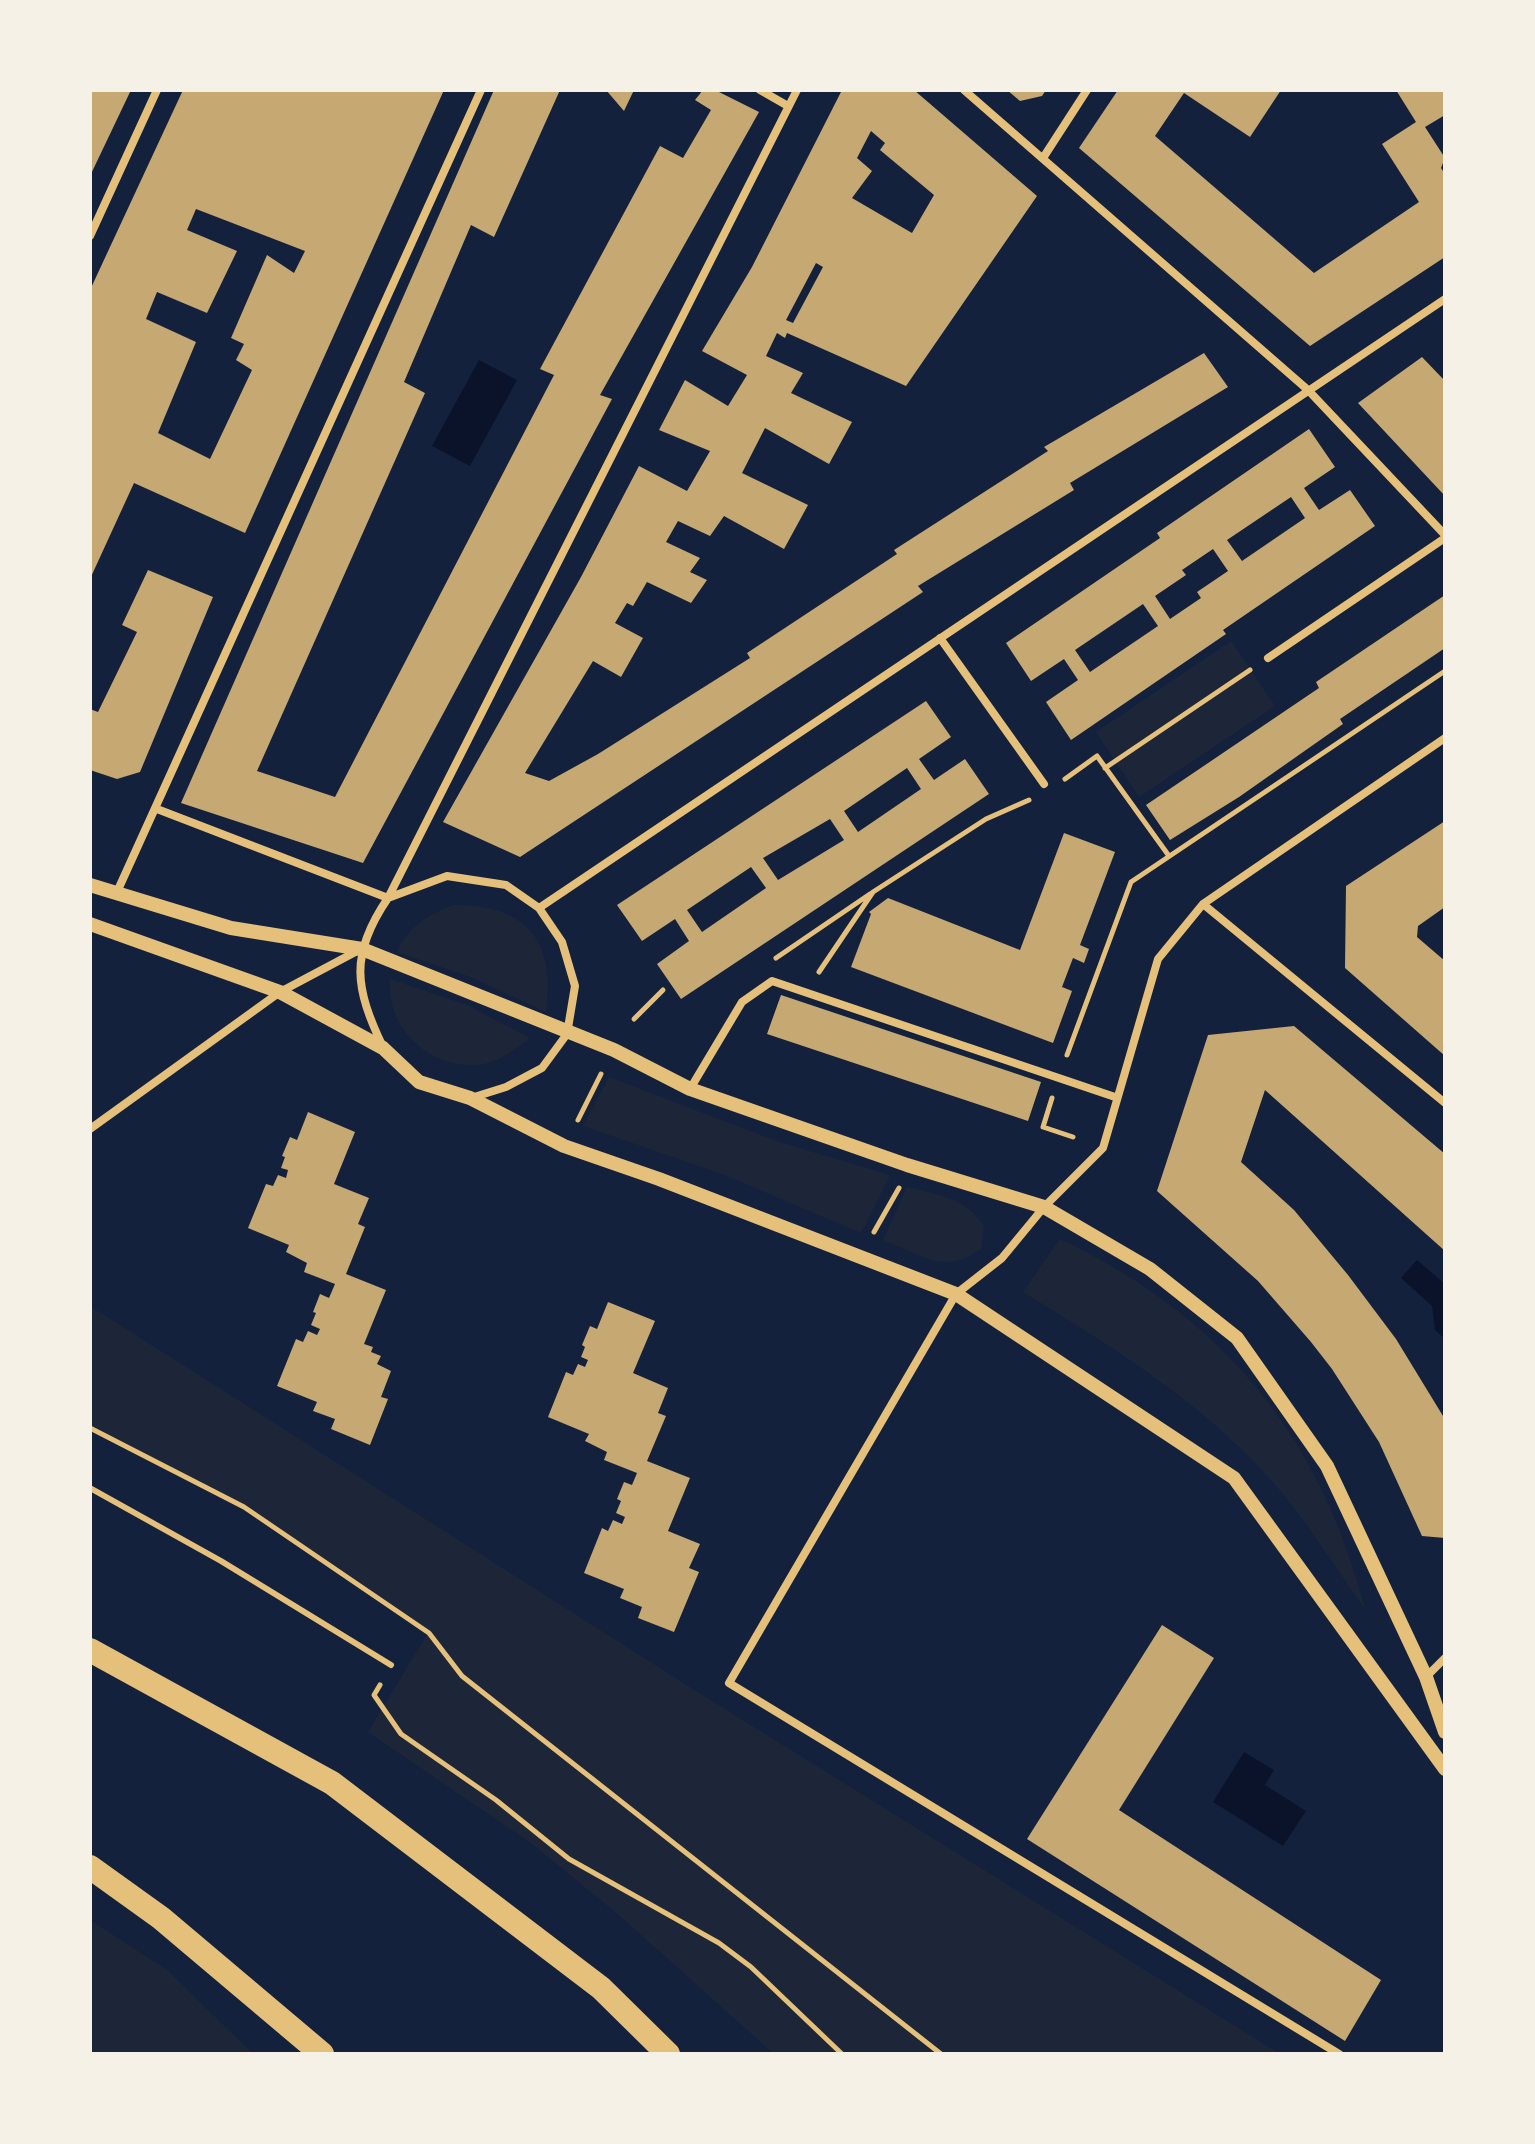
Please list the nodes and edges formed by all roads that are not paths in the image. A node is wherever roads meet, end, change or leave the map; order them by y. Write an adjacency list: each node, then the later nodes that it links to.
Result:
1 (157, 90): 9 (street)
2 (481, 90): 17 (street)
3 (760, 90): 7 (street)
4 (797, 90): 7 (street)
5 (964, 90): 8 (street)
6 (1087, 90): 8 (street)
7 (788, 106): 20 (street)
8 (1043, 158): 11 (street)
9 (90, 236)
10 (1445, 299): 11 (street)
11 (1308, 390): 12 (street); 13 (street)
12 (1445, 536): 14 (street)
13 (940, 638): 16 (street); 22 (street)
14 (1268, 658)
15 (1445, 738): 21 (street)
16 (1046, 787)
17 (157, 809): 19 (street); 20 (street)
18 (90, 885): 19 (street)
19 (117, 892): 24 (street)
20 (388, 898): 22 (street); 24 (street)
21 (1203, 904): 29 (street); 31 (street)
22 (539, 908): 26 (street)
23 (90, 924): 25 (street)
24 (362, 949): 25 (street); 26 (street); 27 (street)
25 (280, 992): 27 (street); 32 (street)
26 (567, 1034): 28 (street); 30 (street)
27 (383, 1048): 30 (street)
28 (690, 1089): 29 (street); 33 (street)
29 (1115, 1097): 33 (street)
30 (470, 1098): 34 (street)
31 (1445, 1103)
32 (90, 1129)
33 (1044, 1207): 34 (street); 39 (street)
34 (956, 1294): 41 (street); 45 (street)
35 (90, 1488): 38 (lane)
36 (90, 1650): 44 (highway)
37 (1445, 1658): 39 (street)
38 (391, 1665)
39 (1426, 1677): 40 (street)
40 (1445, 1732)
41 (1445, 1769)
42 (90, 1867): 43 (highway)
43 (322, 2054)
44 (668, 2054)
45 (1339, 2054)

